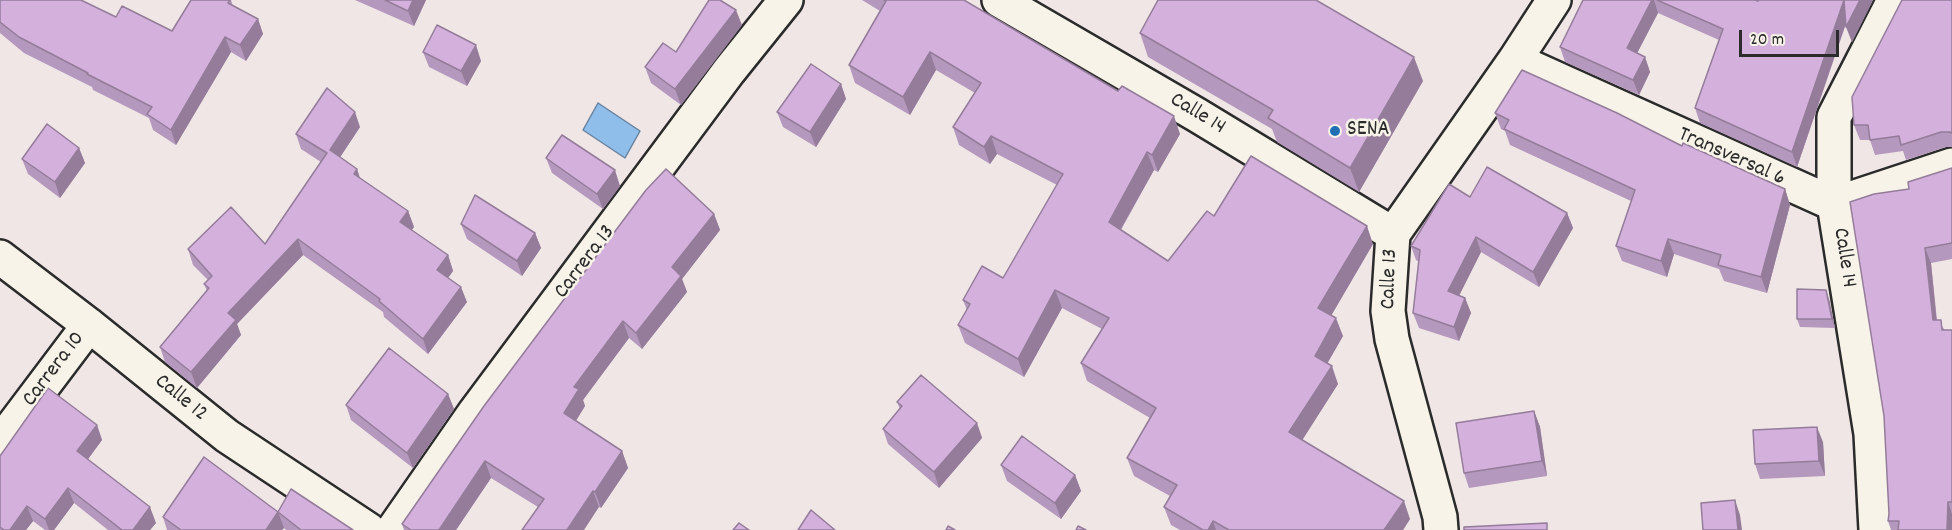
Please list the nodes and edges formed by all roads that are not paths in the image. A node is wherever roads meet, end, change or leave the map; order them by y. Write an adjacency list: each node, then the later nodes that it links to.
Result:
1 (786, 0): 13 (street, Carrera 13)
2 (999, 0): 8 (street, Calle 14)
3 (1554, 0): 5 (street, Calle 13)
4 (1894, 0): 7 (street, Calle 14)
5 (1515, 60): 7 (street, Transversal 6); 8 (street, Calle 13)
6 (1952, 165): 7 (street)
7 (1834, 204): 15 (street, Calle 14)
8 (1393, 234): 14 (street, Calle 13)
9 (0, 257): 10 (street, Calle 12)
10 (89, 325): 11 (street, Carrera 10); 12 (street, Calle 12)
11 (0, 443)
12 (369, 530)
13 (393, 530)
14 (1441, 530)
15 (1876, 530)

